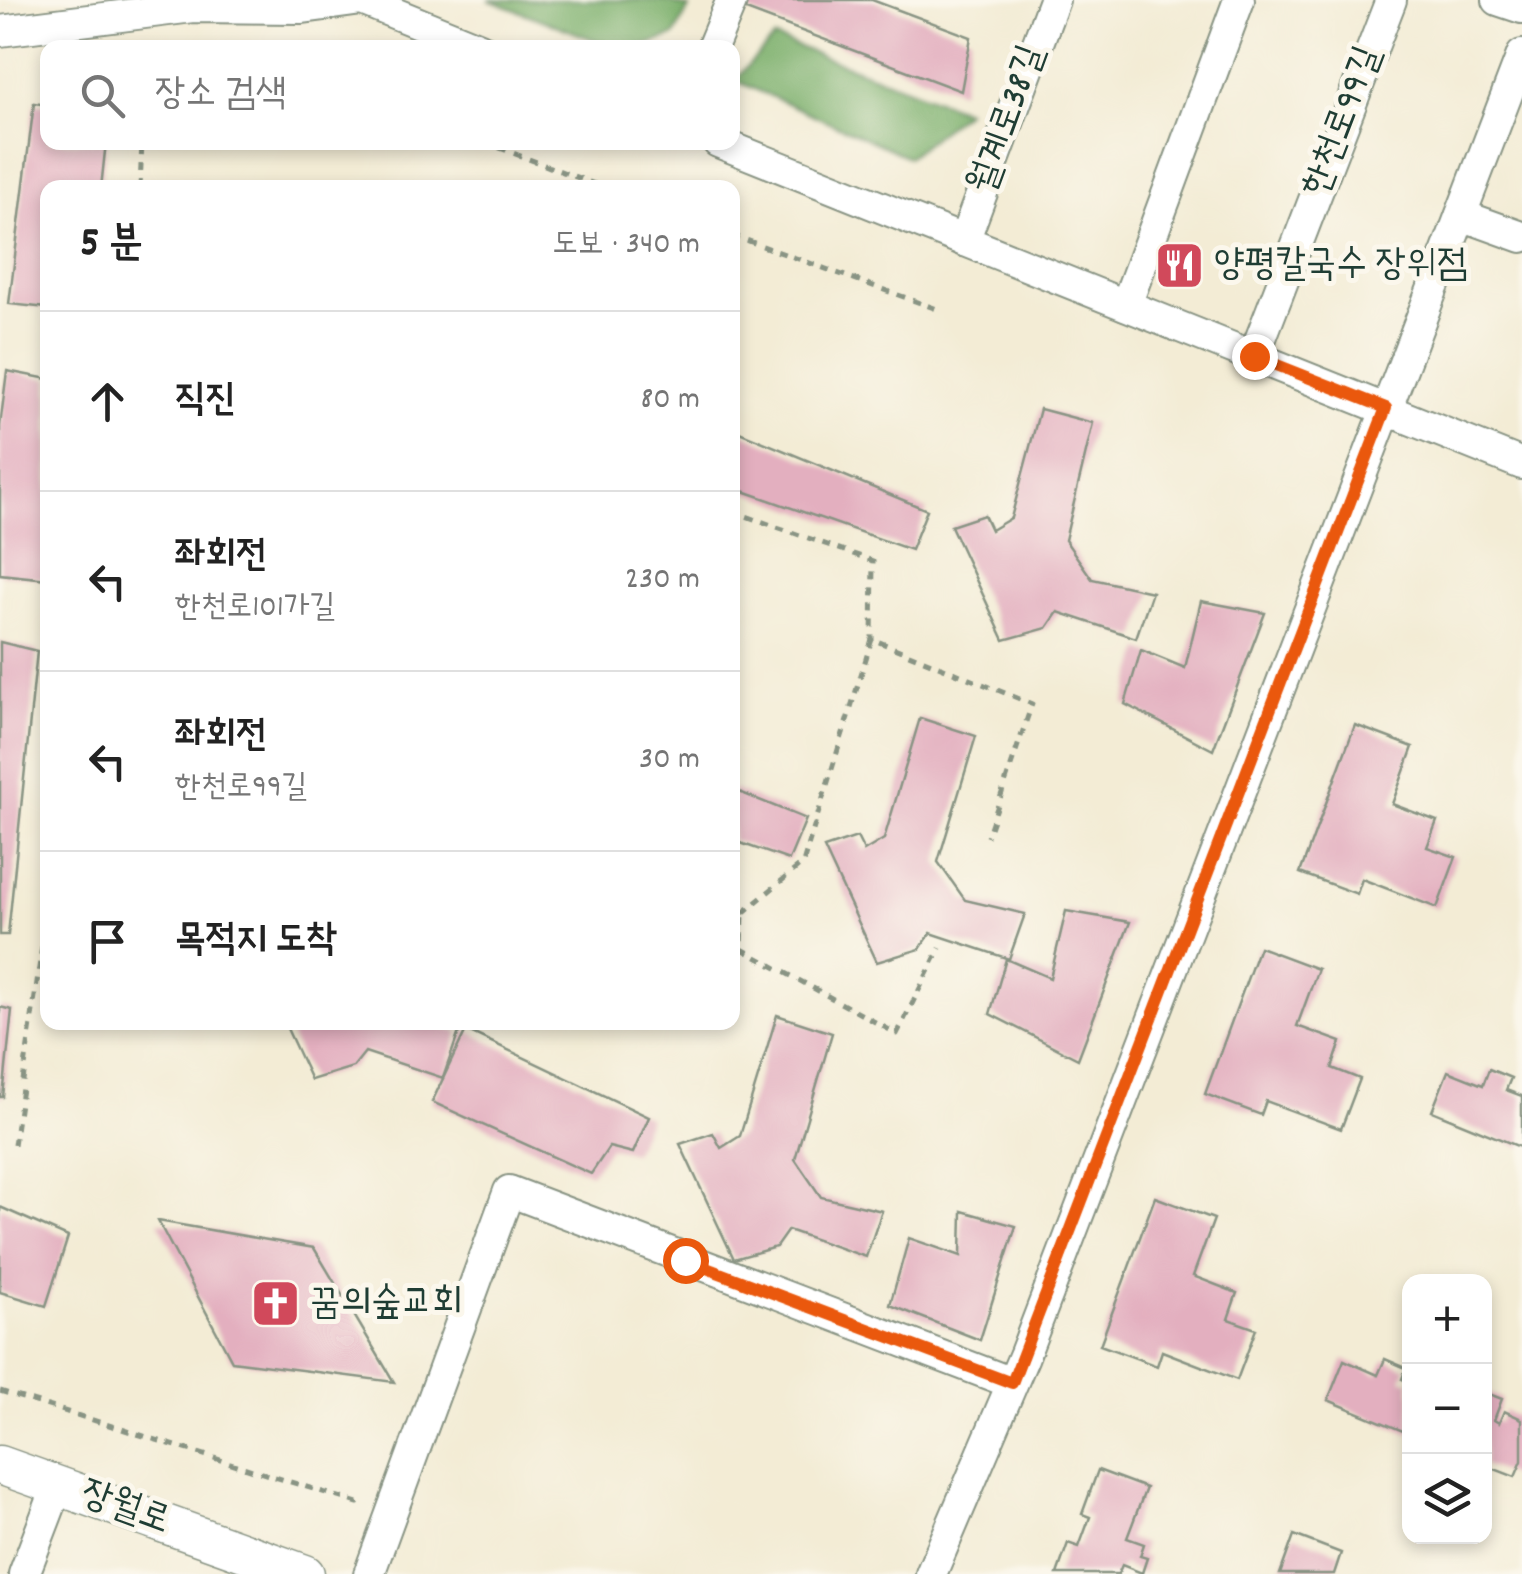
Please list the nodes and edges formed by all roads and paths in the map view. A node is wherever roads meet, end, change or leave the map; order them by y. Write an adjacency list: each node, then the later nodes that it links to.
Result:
1 (362, 0): 8 (street); 9 (street)
2 (1054, 0): 21 (street, 월계로38길)
3 (1239, 0): 22 (street)
4 (1390, 0): 24 (street, 한천로99길)
5 (1498, 0): 7 (street)
6 (731, 2): 10 (street)
7 (1522, 8)
8 (0, 31)
9 (460, 40)
10 (715, 40)
11 (1522, 55): 12 (street)
12 (1516, 87): 18 (street)
13 (142, 150): 16 (path)
14 (505, 150): 17 (path)
15 (738, 150): 21 (street)
16 (140, 180)
17 (584, 180)
18 (1461, 215): 19 (street); 25 (street)
19 (1522, 237)
20 (740, 238): 23 (path)
21 (964, 241): 22 (street)
22 (1126, 305): 24 (street)
23 (937, 309)
24 (1254, 356): 25 (street)
25 (1386, 408): 26 (street); 36 (street)
26 (1522, 464)
27 (740, 514): 28 (path)
28 (872, 639): 29 (path); 31 (path)
29 (987, 837)
30 (740, 912): 31 (path)
31 (743, 913): 33 (path)
32 (940, 948): 33 (path)
33 (742, 949)
34 (40, 961): 35 (path)
35 (14, 1145)
36 (1012, 1383): 39 (street); 45 (street)
37 (0, 1392): 39 (path)
38 (0, 1465): 40 (street, 장월로)
39 (403, 1482): 44 (street)
40 (58, 1485): 41 (street, 장월로); 43 (street, 장월로)
41 (232, 1560): 42 (street, 장월로)
42 (296, 1572)
43 (24, 1574)
44 (369, 1574)
45 (931, 1574)

